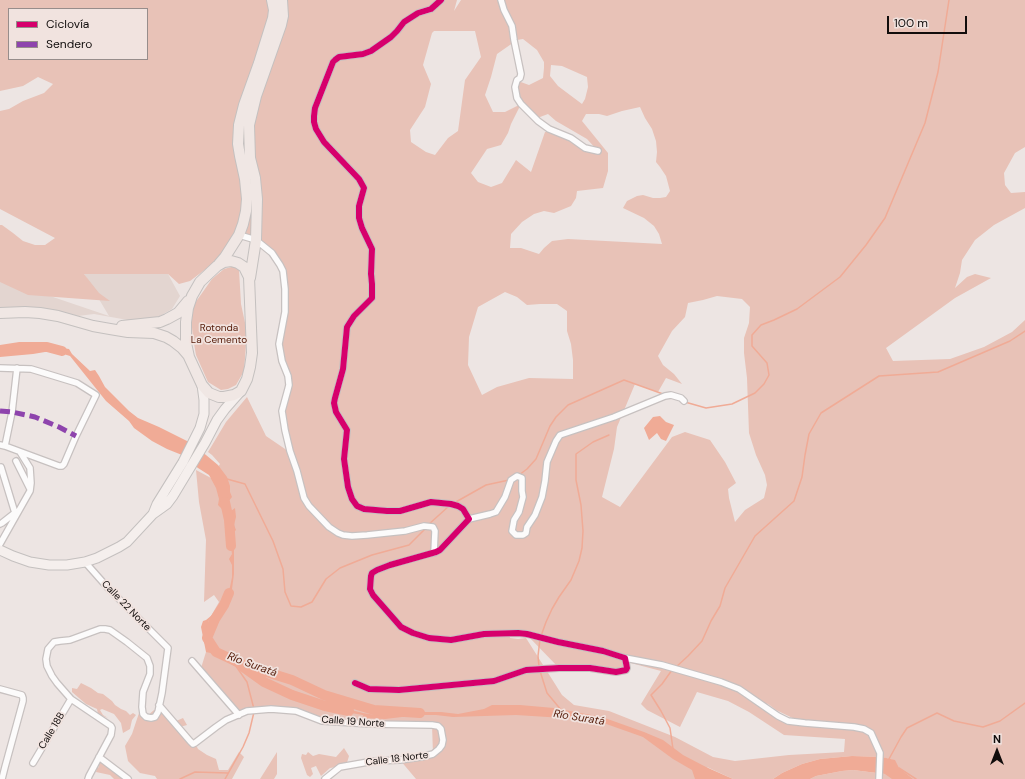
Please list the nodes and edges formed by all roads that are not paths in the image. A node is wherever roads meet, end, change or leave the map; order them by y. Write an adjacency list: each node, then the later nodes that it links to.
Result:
1 (272, 0): 6 (highway)
2 (282, 0): 7 (highway)
3 (441, 0): 27 (street)
4 (501, 0): 5 (street)
5 (598, 151)
6 (239, 236): 7 (street); 8 (highway)
7 (256, 240): 9 (highway); 31 (street)
8 (215, 268): 9 (highway); 10 (highway)
9 (250, 280): 17 (highway)
10 (192, 296): 12 (highway); 13 (highway)
11 (0, 312): 12 (highway)
12 (83, 322): 13 (highway)
13 (189, 357): 16 (highway)
14 (0, 368): 15 (street)
15 (17, 368): 19 (street); 20 (street)
16 (202, 385): 17 (highway); 22 (main road)
17 (241, 391): 22 (main road)
18 (684, 401): 27 (street)
19 (3, 446): 20 (street)
20 (20, 452): 24 (street)
21 (16, 461): 24 (street)
22 (187, 465): 32 (main road)
23 (1, 467): 26 (street)
24 (30, 489): 25 (street)
25 (23, 502): 26 (street); 29 (street)
26 (16, 512): 28 (street)
27 (469, 519): 31 (street)
28 (0, 524)
29 (0, 544)
30 (0, 550): 32 (main road)
31 (434, 553): 33 (street)
32 (85, 562): 38 (street, Calle 22 Norte)
33 (625, 658): 35 (street); 44 (street)
34 (192, 660): 39 (street)
35 (355, 683)
36 (0, 689): 43 (street)
37 (71, 699): 38 (street); 41 (street); 42 (street, Calle 18B)
38 (159, 705): 39 (street, Calle 19 Norte)
39 (239, 715): 40 (street, Calle 19 Norte)
40 (432, 725): 48 (street, Calle 18 Norte)
41 (99, 757): 46 (street); 47 (street)
42 (33, 763)
43 (2, 766): 45 (street)
44 (879, 777)
45 (2, 779)
46 (88, 779)
47 (128, 779)
48 (325, 779)

